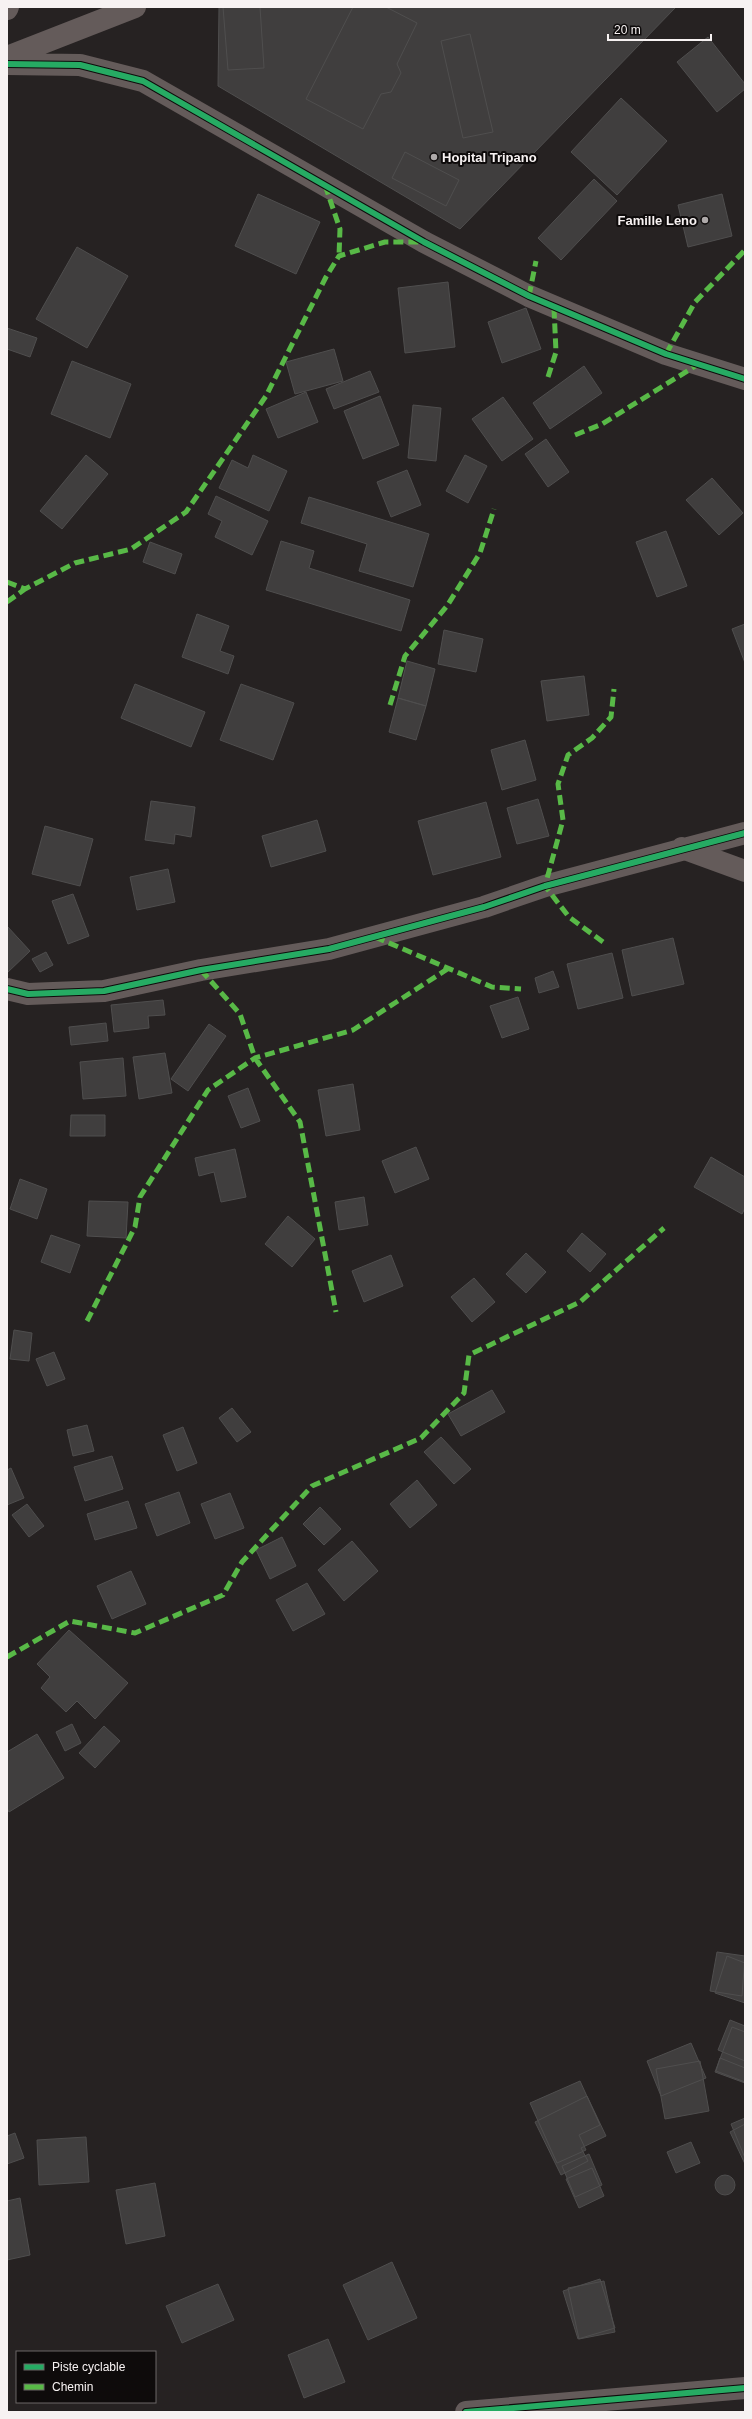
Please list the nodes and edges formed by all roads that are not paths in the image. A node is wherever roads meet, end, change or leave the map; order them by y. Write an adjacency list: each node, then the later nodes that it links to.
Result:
1 (135, 7): 2 (street)
2 (7, 57)
3 (7, 64): 4 (street)
4 (745, 379)
5 (745, 833): 6 (street)
6 (682, 848): 7 (street); 8 (street)
7 (745, 872)
8 (7, 989)
9 (745, 2388): 10 (street)
10 (466, 2412)

